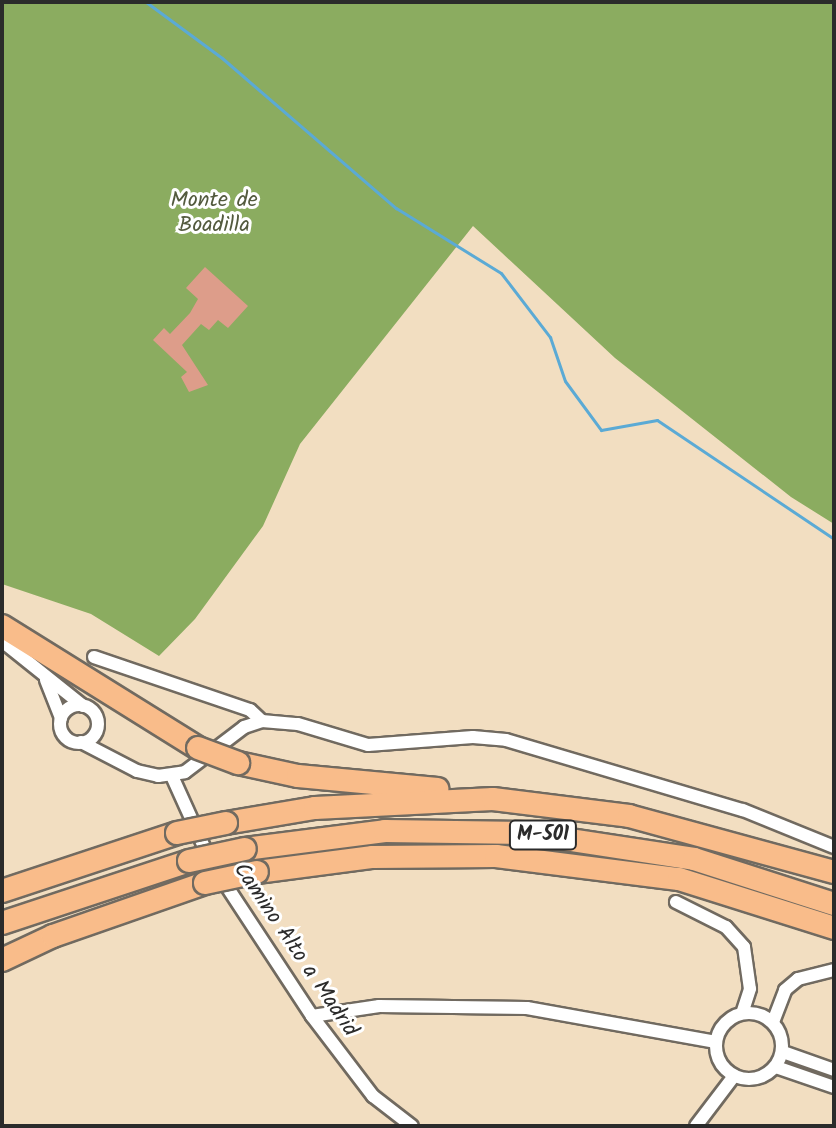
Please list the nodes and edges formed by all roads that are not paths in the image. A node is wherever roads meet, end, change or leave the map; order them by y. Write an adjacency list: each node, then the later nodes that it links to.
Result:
1 (2, 626): 12 (highway, bridge)
2 (2, 641): 4 (street)
3 (94, 657): 7 (street)
4 (38, 668): 5 (street); 6 (street)
5 (83, 706): 6 (street); 8 (street)
6 (61, 718): 9 (street)
7 (262, 721): 11 (street); 13 (street)
8 (98, 727): 9 (street); 10 (street)
9 (81, 742): 10 (street)
10 (128, 767): 11 (street)
11 (172, 776): 25 (street, Camino Alto a Madrid)
12 (493, 799): 14 (highway, M-501); 16 (highway, M-501, bridge)
13 (834, 847)
14 (834, 872)
15 (205, 883): 20 (highway, bridge); 21 (highway); 22 (highway)
16 (2, 891)
17 (676, 902): 24 (street)
18 (834, 904): 19 (highway, M-501, bridge)
19 (2, 923)
20 (834, 928)
21 (2, 943)
22 (2, 960)
23 (834, 970): 26 (street)
24 (742, 1013): 26 (street); 27 (street)
25 (312, 1016): 27 (street); 33 (street, Camino Alto a Madrid)
26 (773, 1022): 28 (street)
27 (716, 1042): 31 (street)
28 (783, 1052): 29 (street); 30 (street)
29 (776, 1067): 31 (street); 32 (street)
30 (834, 1070)
31 (734, 1076): 34 (street)
32 (834, 1087)
33 (412, 1126)
34 (696, 1126)

